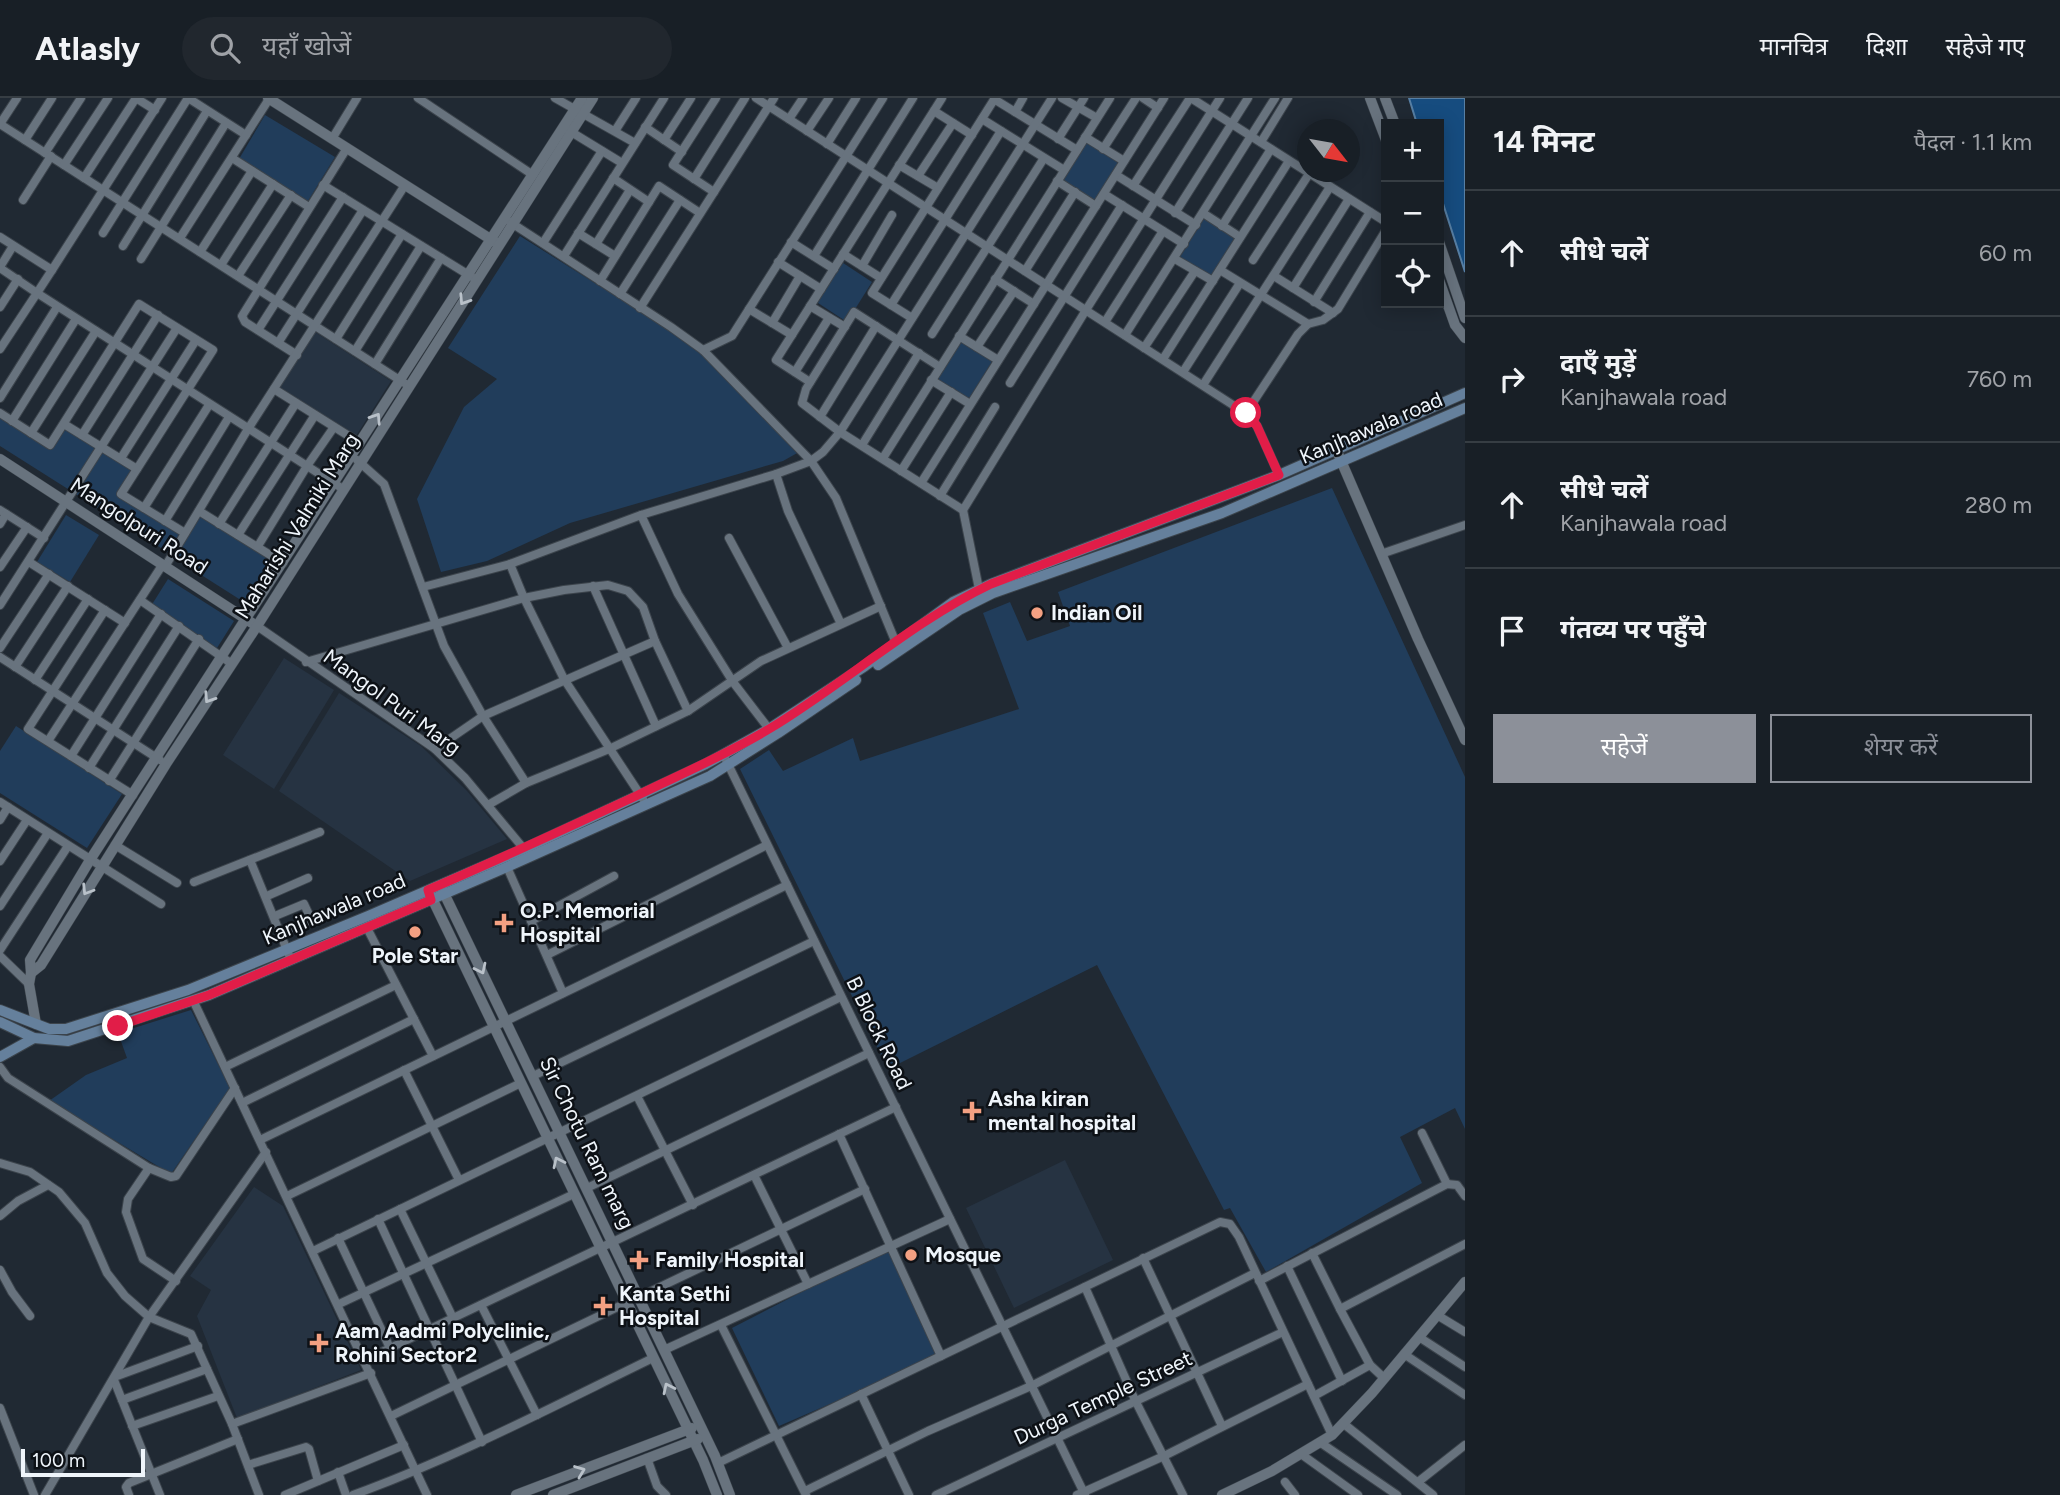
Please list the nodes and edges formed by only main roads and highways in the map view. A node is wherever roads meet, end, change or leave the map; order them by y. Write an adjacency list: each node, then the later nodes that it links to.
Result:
1 (1465, 393): 3 (main road, Kanjhawala road)
2 (1465, 408): 3 (main road, Kanjhawala road)
3 (1046, 569): 4 (main road, Kanjhawala road); 4 (main road, Kanjhawala road)
4 (725, 759): 5 (main road, Kanjhawala road); 5 (main road, Kanjhawala road)
5 (442, 890): 6 (main road, Kanjhawala road)
6 (430, 895): 9 (main road, Kanjhawala road); 10 (main road, Kanjhawala road)
7 (0, 1010): 9 (main road, Kanjhawala road)
8 (0, 1022): 10 (main road)
9 (36, 1024): 10 (main road)
10 (34, 1038): 12 (main road)
11 (0, 1047): 12 (main road)
12 (13, 1049): 13 (main road)
13 (0, 1057)

